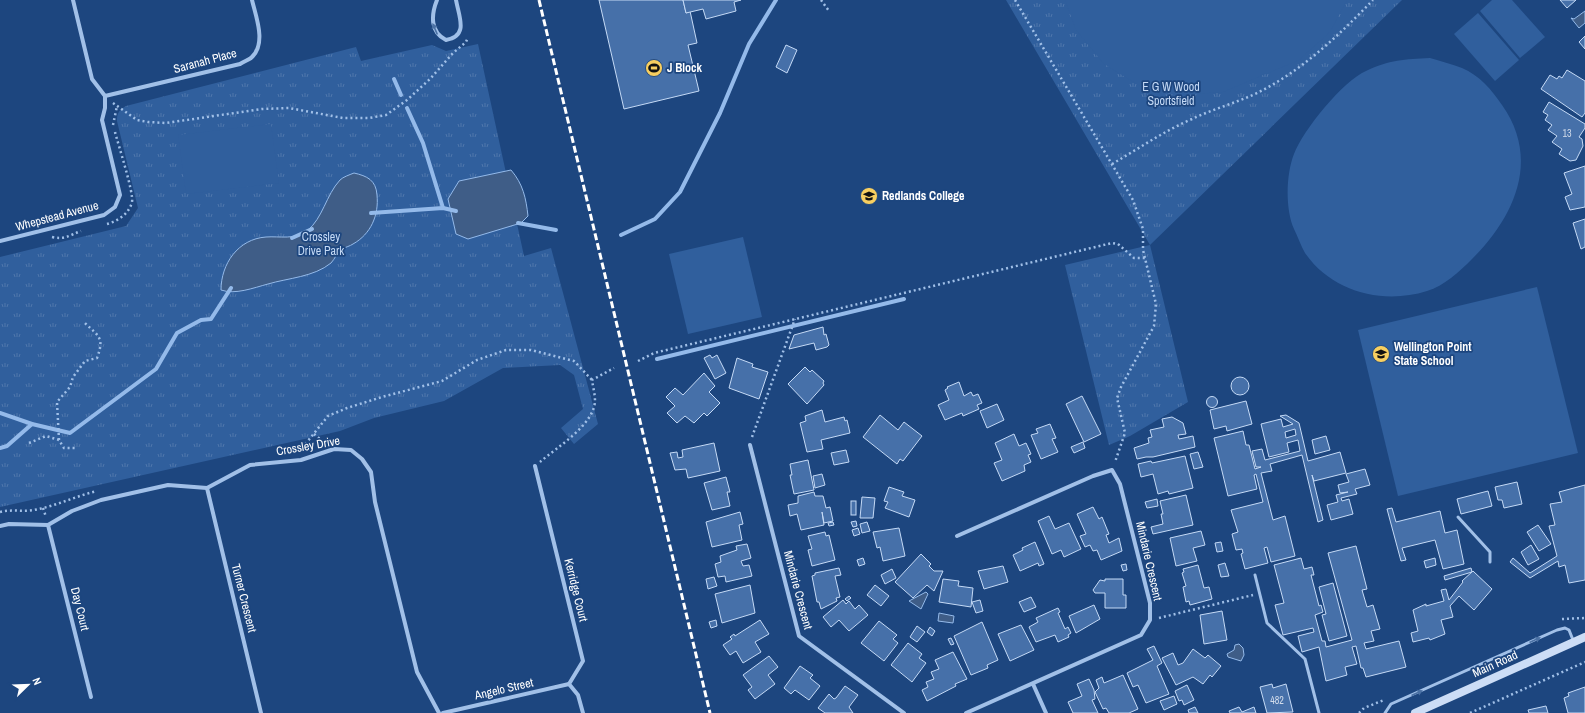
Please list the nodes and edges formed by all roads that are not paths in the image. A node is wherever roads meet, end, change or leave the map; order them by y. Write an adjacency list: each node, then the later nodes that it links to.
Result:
1 (73, 0): 5 (street)
2 (252, 0): 5 (street, Saranah Place)
3 (437, 0): 4 (street, one-way to 3)
4 (456, 0)
5 (105, 96): 6 (street, Whepstead Avenue)
6 (0, 241)
7 (750, 445): 25 (street, Mindarie Crescent)
8 (535, 466): 18 (street, Kerridge Court)
9 (207, 488): 11 (street); 21 (street, Turner Crescent); 22 (street, Crossley Drive)
10 (1458, 517): 14 (lane)
11 (48, 525): 12 (street); 20 (street, Day Court)
12 (0, 526)
13 (957, 536): 19 (street, Mindarie Crescent)
14 (1490, 562)
15 (1255, 575): 28 (lane)
16 (1585, 637): 17 (main road, Main Road)
17 (1574, 642): 29 (lane, one-way to 17); 30 (main road, Main Road)
18 (569, 684): 23 (street, Angelo Street); 24 (street)
19 (1033, 684): 26 (street, Mindarie Crescent); 27 (street)
20 (91, 697)
21 (261, 713)
22 (439, 713)
23 (443, 713)
24 (583, 713)
25 (904, 713)
26 (966, 713)
27 (1046, 713)
28 (1319, 713)
29 (1385, 713)
30 (1415, 713)

